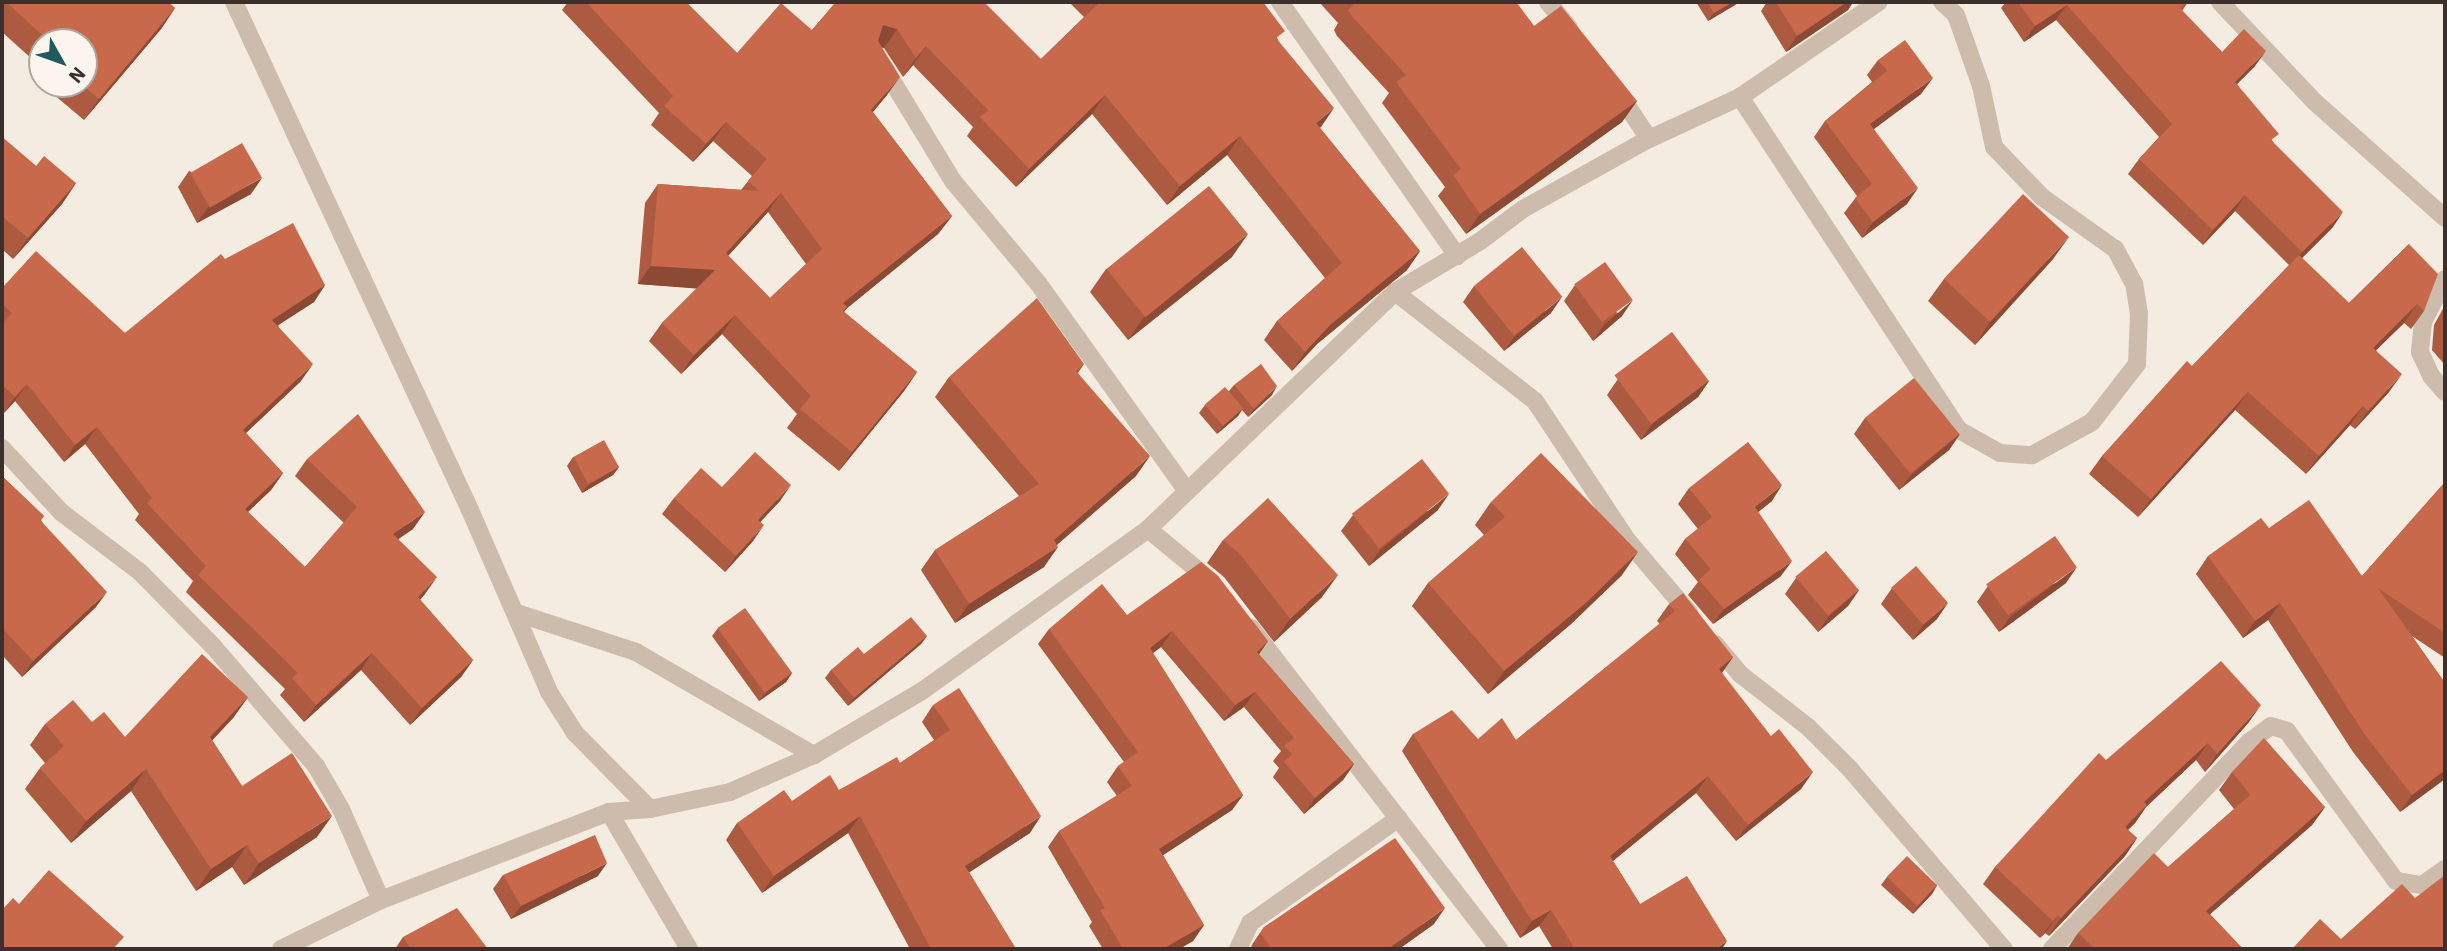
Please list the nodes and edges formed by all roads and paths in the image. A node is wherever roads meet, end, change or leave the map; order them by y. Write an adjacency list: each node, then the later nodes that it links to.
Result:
1 (234, 2): 21 (street)
2 (1280, 2): 13 (street)
3 (1548, 2): 7 (street)
4 (1879, 2): 10 (street)
5 (1942, 2): 10 (street)
6 (2220, 2): 12 (street)
7 (1580, 41)
8 (875, 54): 18 (street)
9 (1611, 80): 11 (street)
10 (1740, 97): 11 (street)
11 (1649, 138): 13 (street)
12 (2445, 218)
13 (1457, 256): 15 (street)
14 (2445, 279): 16 (street)
15 (1395, 292): 18 (street); 33 (street)
16 (2445, 392)
17 (2, 448): 28 (street)
18 (1187, 491): 19 (street)
19 (1148, 529): 20 (street); 23 (street)
20 (1223, 594)
21 (517, 613): 23 (street); 24 (street)
22 (1239, 613): 26 (street)
23 (814, 755): 24 (street)
24 (650, 809): 25 (street)
25 (608, 812): 28 (street); 30 (street)
26 (1399, 818): 31 (street); 32 (street)
27 (2445, 869): 34 (street)
28 (381, 900): 29 (street)
29 (281, 949)
30 (689, 949)
31 (1238, 949)
32 (1499, 949)
33 (2004, 949)
34 (2052, 949)

